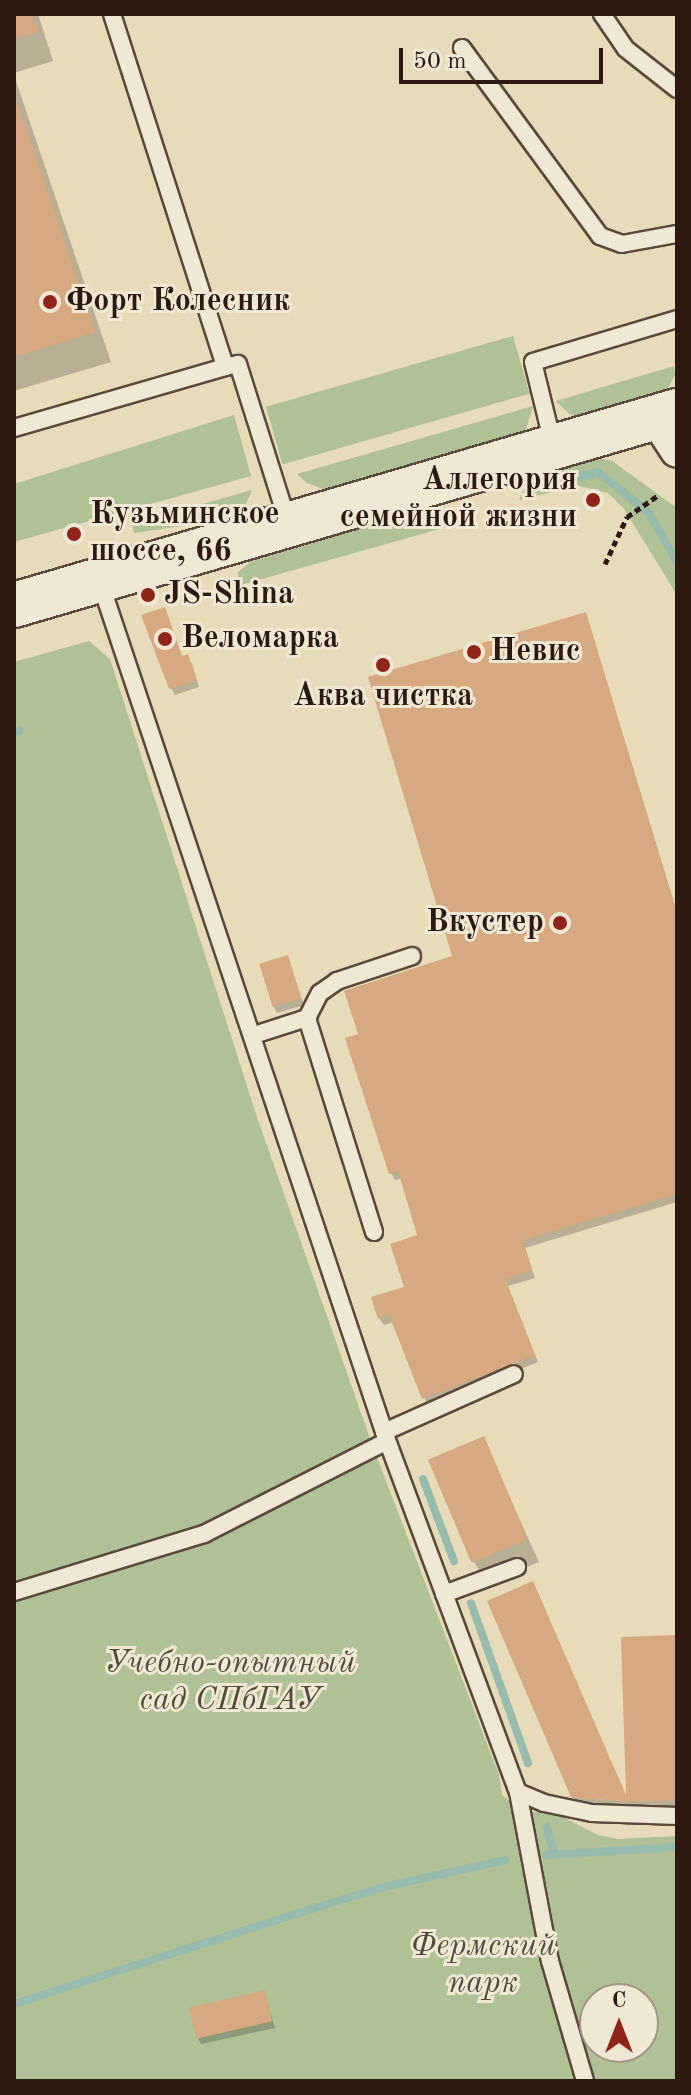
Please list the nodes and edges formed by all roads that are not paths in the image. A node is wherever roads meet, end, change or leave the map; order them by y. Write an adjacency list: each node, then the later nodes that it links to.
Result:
1 (112, 14): 7 (lane)
2 (602, 14): 4 (lane)
3 (462, 48): 5 (lane)
4 (677, 89)
5 (677, 234)
6 (677, 319): 10 (lane)
7 (225, 367): 9 (lane); 11 (lane)
8 (670, 426): 10 (main road)
9 (14, 428)
10 (554, 447): 11 (main road)
11 (288, 526): 12 (main road)
12 (100, 581): 13 (main road); 16 (lane)
13 (14, 605)
14 (412, 956): 15 (lane)
15 (307, 1018): 16 (lane); 17 (lane)
16 (254, 1035): 19 (lane)
17 (374, 1232)
18 (514, 1374): 19 (lane)
19 (386, 1436): 21 (lane); 22 (lane)
20 (517, 1567): 22 (lane)
21 (14, 1592)
22 (444, 1594): 23 (lane)
23 (518, 1792): 24 (lane); 25 (lane)
24 (677, 1816)
25 (585, 2081)

